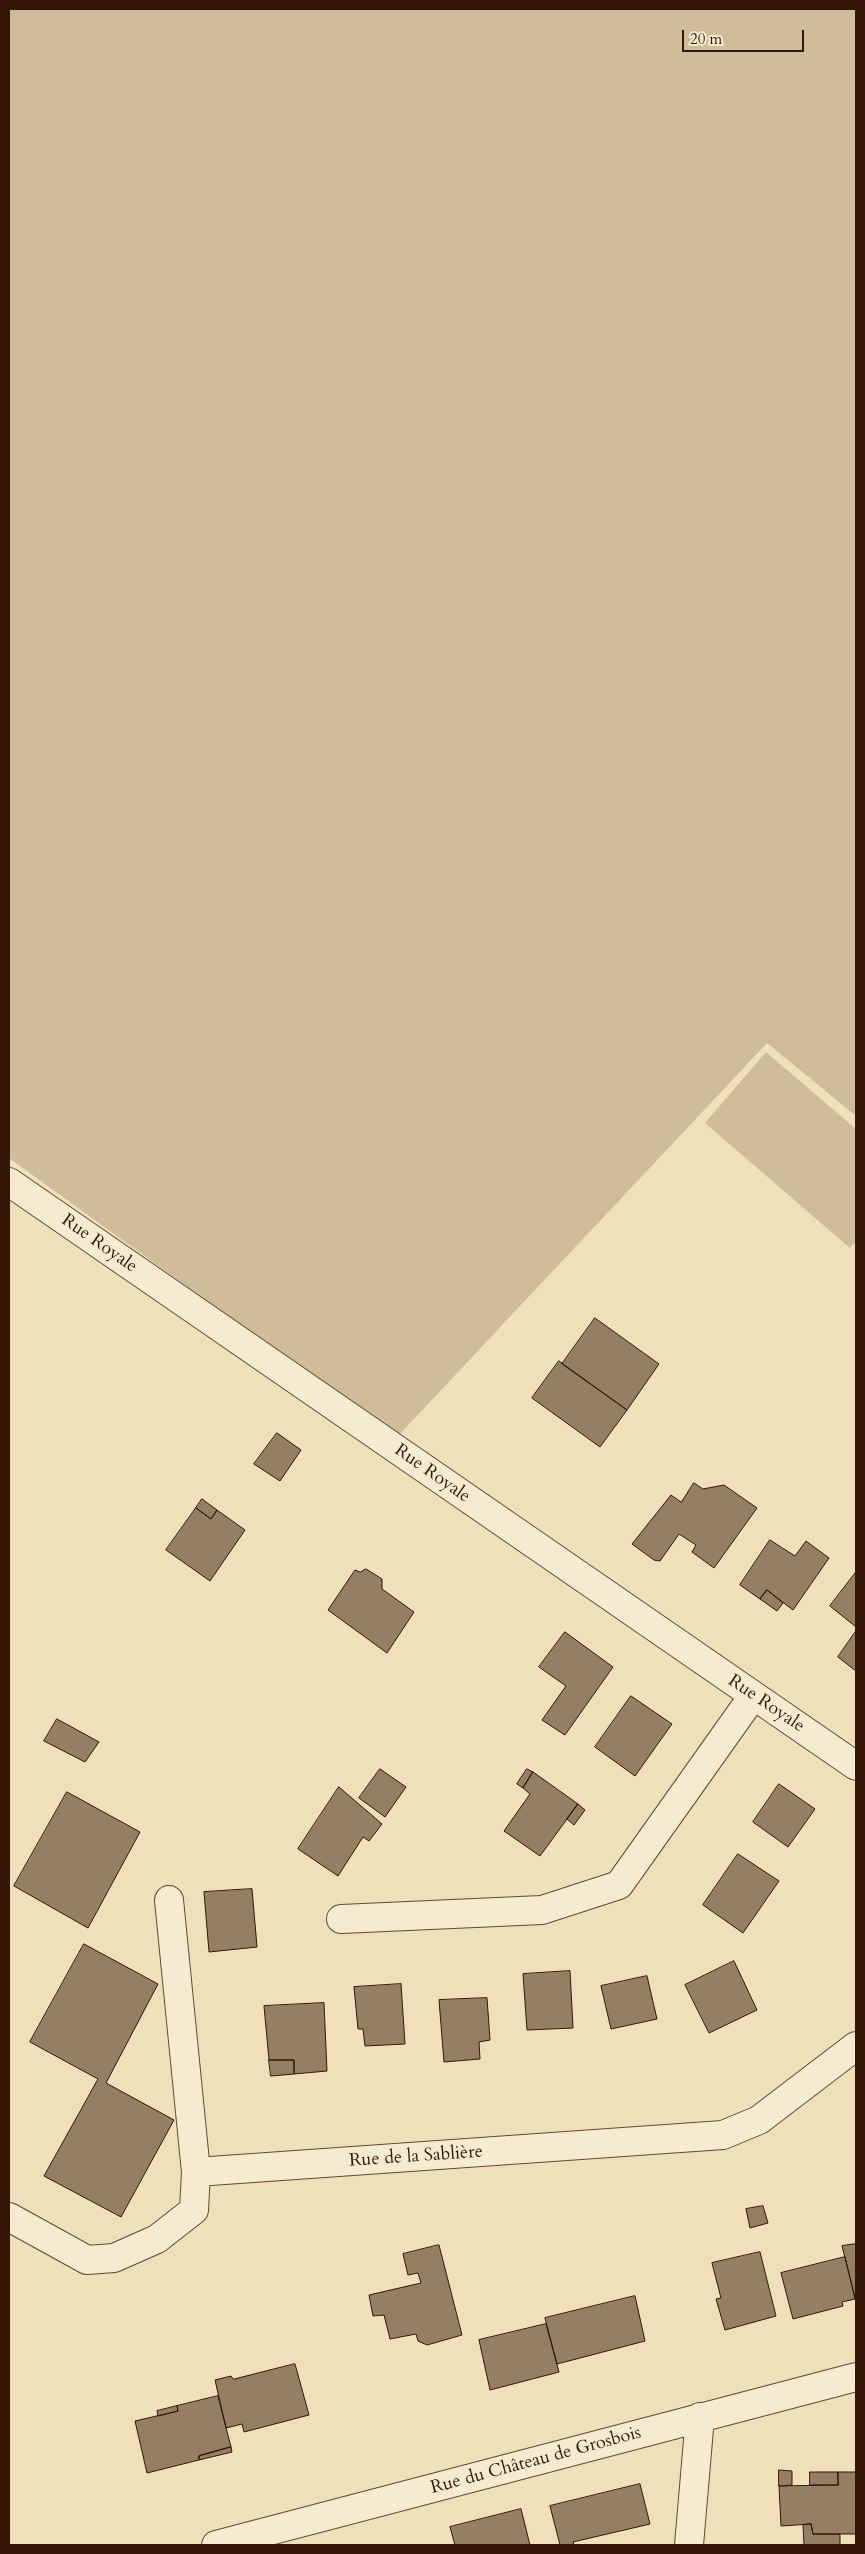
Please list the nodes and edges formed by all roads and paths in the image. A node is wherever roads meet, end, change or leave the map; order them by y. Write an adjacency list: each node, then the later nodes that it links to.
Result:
1 (9, 1182): 2 (street, Rue Royale)
2 (753, 1696): 3 (street, Rue Royale); 5 (street)
3 (856, 1766)
4 (168, 1900): 7 (street)
5 (341, 1919)
6 (856, 2046): 7 (street, Rue de la Sablière)
7 (196, 2172): 8 (street)
8 (9, 2217)
9 (856, 2377): 10 (street, Rue du Château de Grosbois)
10 (700, 2417): 11 (street, Rue du Château de Grosbois); 12 (street)
11 (216, 2545)
12 (688, 2545)

